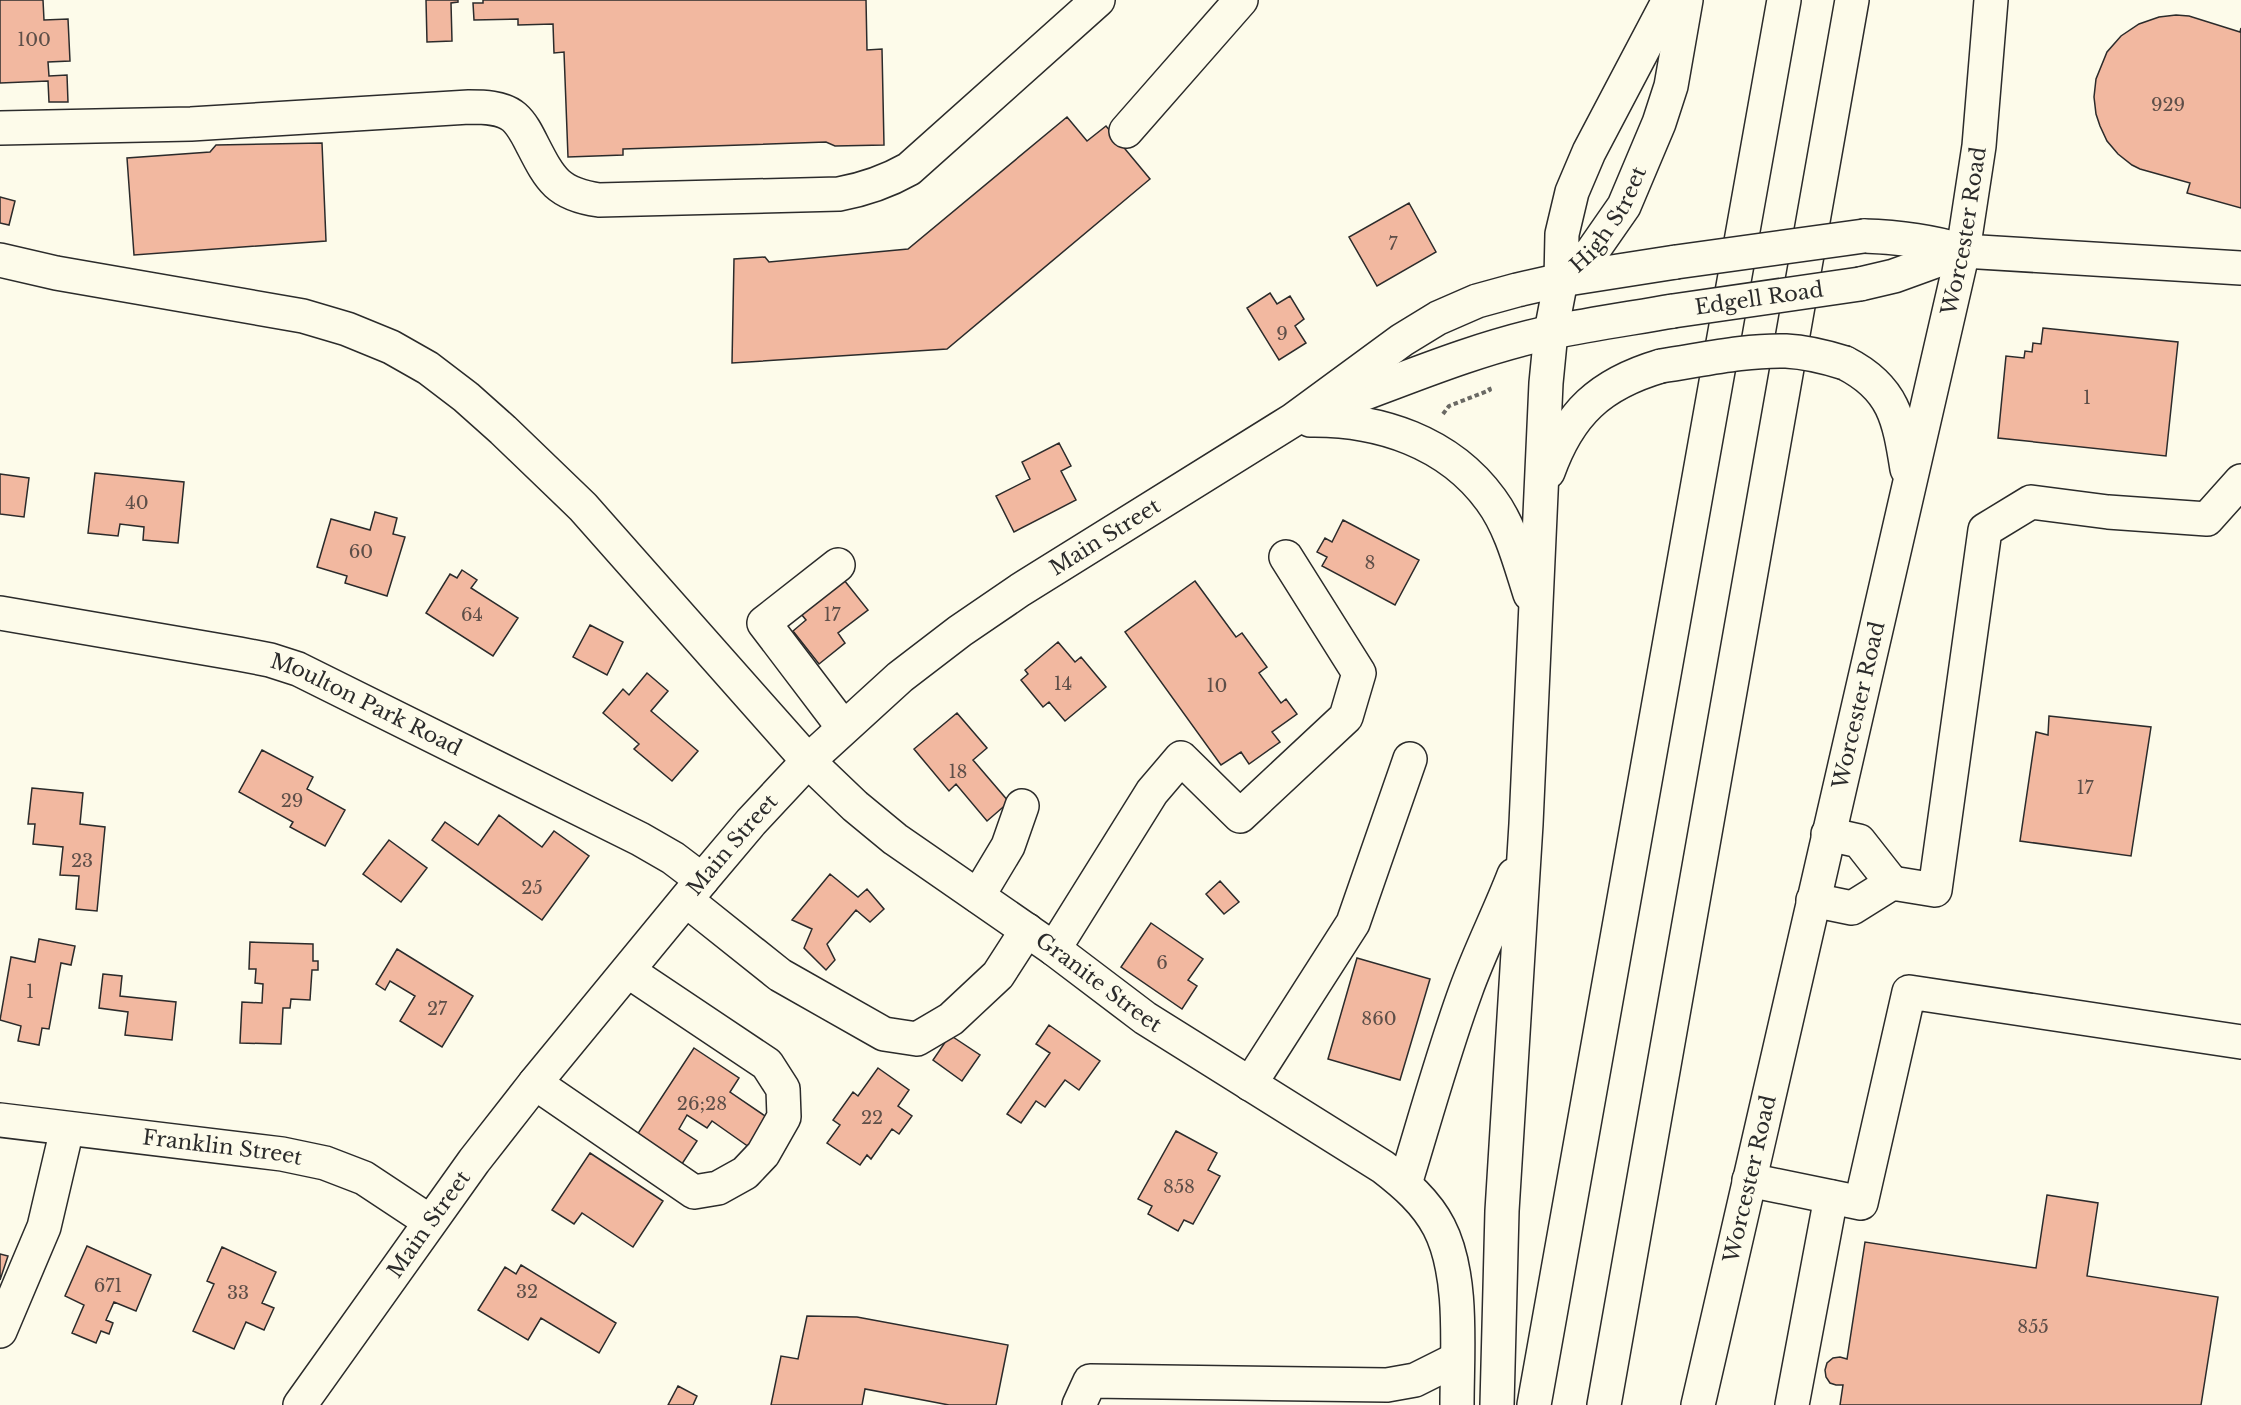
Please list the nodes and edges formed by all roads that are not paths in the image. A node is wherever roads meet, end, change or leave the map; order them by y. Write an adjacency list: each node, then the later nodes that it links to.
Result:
1 (1098, 0): 8 (main road)
2 (1241, 0): 9 (main road)
3 (1669, 0): 13 (main road, High Street)
4 (1686, 0): 13 (main road, High Street)
5 (1785, 0): 52 (main road)
6 (1852, 0): 53 (main road)
7 (1991, 0): 10 (main road, Worcester Road)
8 (0, 128)
9 (1126, 131)
10 (1963, 251): 12 (main road, Edgell Road); 13 (main road, Edgell Road, bridge); 14 (main road, Edgell Road, bridge); 16 (main road, Worcester Road)
11 (0, 260): 25 (main road, Granite Street)
12 (2241, 268)
13 (1561, 280): 14 (main road); 15 (main road, Main Street)
14 (1551, 332): 15 (main road, Main Street); 18 (main road)
15 (1293, 420): 21 (main road); 23 (main road, Main Street)
16 (1909, 480): 18 (main road, bridge); 28 (main road, Worcester Road)
17 (2241, 481): 29 (main road)
18 (1541, 493): 21 (main road)
19 (1286, 557): 34 (main road)
20 (838, 565): 23 (main road)
21 (1537, 613): 27 (main road)
22 (0, 614): 30 (main road, Moulton Park Road)
23 (843, 727): 25 (main road, Main Street)
24 (1410, 759): 38 (main road)
25 (808, 761): 30 (main road, Main Street); 31 (main road, Granite Street)
26 (1022, 806): 31 (main road)
27 (1526, 824): 42 (main road); 51 (main road)
28 (1828, 834): 29 (main road); 32 (main road, Worcester Road)
29 (1892, 883): 32 (main road)
30 (694, 890): 33 (main road, Moulton Park Road); 35 (main road, Main Street)
31 (978, 896): 33 (main road, Granite Street)
32 (1814, 900): 41 (main road, Worcester Road)
33 (1027, 930): 34 (main road, Granite Street)
34 (1054, 949): 38 (main road, Granite Street)
35 (628, 971): 37 (main road, Main Street); 37 (main road)
36 (2241, 1042): 43 (main road)
37 (535, 1083): 44 (main road, Main Street)
38 (1250, 1084): 42 (main road, Granite Street)
39 (0, 1120): 40 (main road, Franklin Street)
40 (67, 1128): 44 (main road, Franklin Street); 45 (main road)
41 (1749, 1180): 43 (main road); 54 (main road, Worcester Road)
42 (1405, 1184): 46 (main road)
43 (1831, 1197): 55 (main road)
44 (429, 1221): 48 (main road, Main Street)
45 (0, 1331)
46 (1457, 1359): 47 (main road); 50 (main road)
47 (1413, 1393): 49 (main road)
48 (300, 1405)
49 (1079, 1405)
50 (1457, 1405)
51 (1497, 1405)
52 (1534, 1405)
53 (1604, 1405)
54 (1698, 1405)
55 (1792, 1405)

